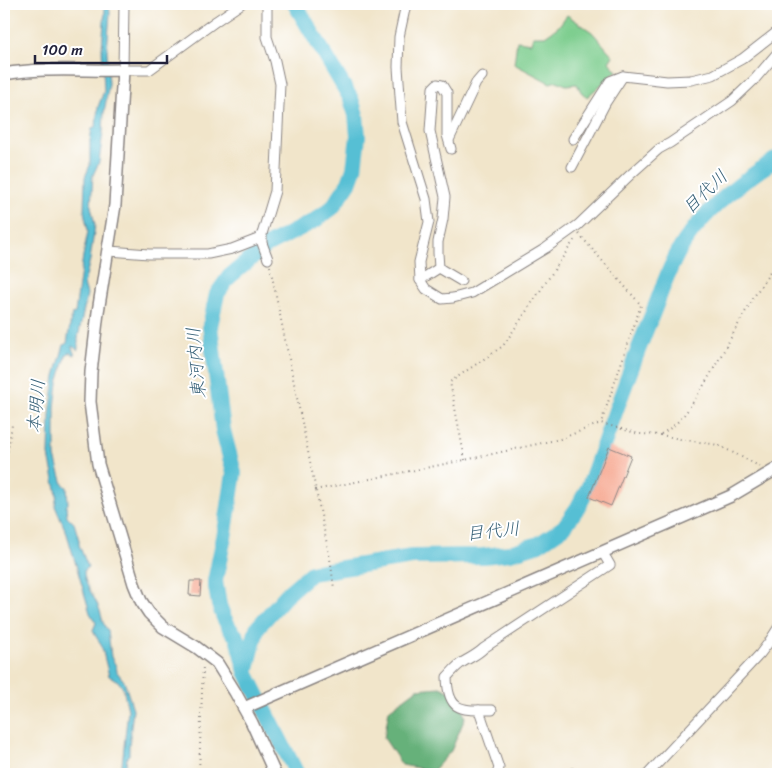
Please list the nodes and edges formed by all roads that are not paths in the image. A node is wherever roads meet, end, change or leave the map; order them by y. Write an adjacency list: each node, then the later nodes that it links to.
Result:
1 (124, 4): 7 (street)
2 (241, 4): 7 (street)
3 (267, 4): 13 (street)
4 (406, 4): 17 (street)
5 (778, 31): 10 (street)
6 (778, 52): 17 (street)
7 (119, 70): 8 (street); 14 (street)
8 (4, 74)
9 (482, 76): 16 (street)
10 (623, 76): 11 (street); 12 (street)
11 (573, 139)
12 (572, 167)
13 (262, 239): 14 (street); 15 (street)
14 (109, 251): 22 (street)
15 (268, 259)
16 (439, 268): 17 (street); 18 (street)
17 (420, 280)
18 (461, 281)
19 (775, 470): 20 (street)
20 (603, 552): 22 (street); 23 (street)
21 (778, 628): 27 (street)
22 (246, 707): 25 (street)
23 (479, 710): 24 (street); 26 (street)
24 (492, 710)
25 (275, 774)
26 (497, 774)
27 (648, 774)

